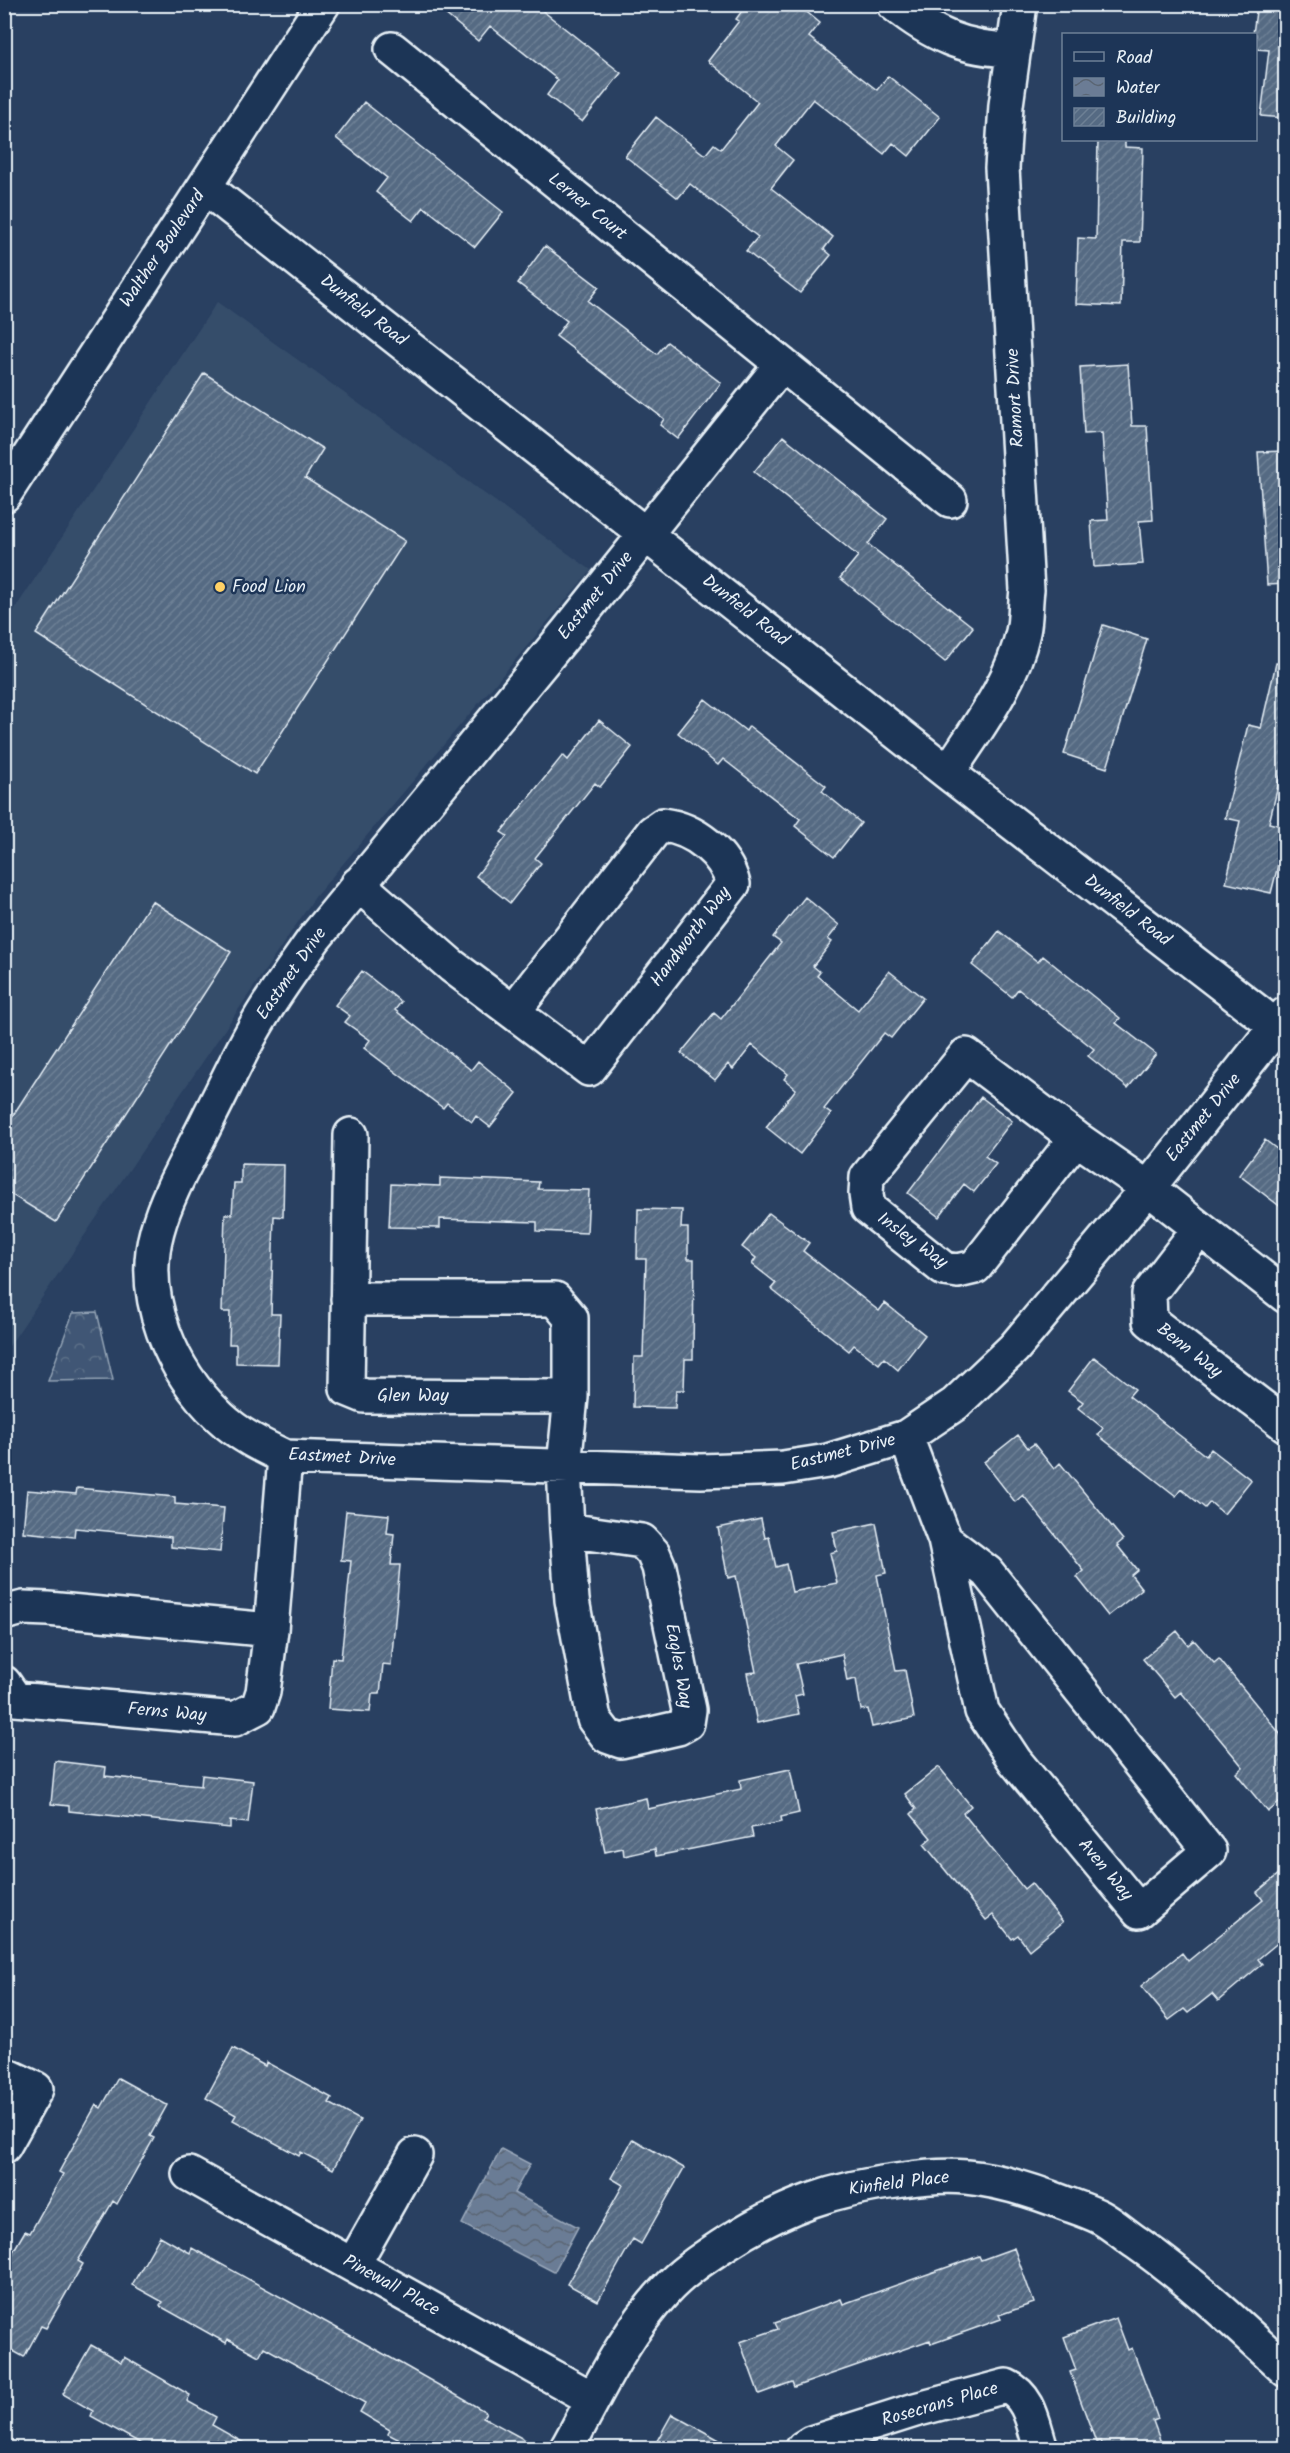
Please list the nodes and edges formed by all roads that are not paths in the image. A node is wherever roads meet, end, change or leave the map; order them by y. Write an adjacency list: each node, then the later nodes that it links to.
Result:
1 (323, 4): 6 (street, Walther Boulevard)
2 (894, 4): 5 (street)
3 (1020, 4): 5 (street, Ramort Drive)
4 (392, 49): 7 (street, Lerner Court)
5 (1014, 50): 11 (street, Ramort Drive)
6 (205, 187): 8 (street, Walther Boulevard); 10 (street, Dunfield Road)
7 (782, 364): 9 (street, Lerner Court); 10 (street)
8 (4, 495)
9 (950, 500)
10 (646, 533): 11 (street, Dunfield Road); 12 (street, Eastmet Drive)
11 (948, 772): 14 (street, Dunfield Road)
12 (358, 884): 13 (street, Handworth Way); 24 (street, Eastmet Drive)
13 (513, 1012): 13 (street, Handworth Way)
14 (1283, 1026): 17 (street, Eastmet Drive)
15 (351, 1135): 20 (street, Glen Way)
16 (1076, 1138): 16 (street, Insley Way); 17 (street, Insley Way)
17 (1148, 1188): 18 (street); 23 (street, Eastmet Drive)
18 (1199, 1229): 19 (street); 22 (street, Benn Way)
19 (1286, 1296)
20 (348, 1299): 21 (street); 21 (street, Glen Way)
21 (571, 1397): 25 (street)
22 (1286, 1425)
23 (906, 1437): 25 (street, Eastmet Drive); 27 (street, Aven Way)
24 (285, 1457): 25 (street, Eastmet Drive); 29 (street, Ferns Way)
25 (564, 1466): 26 (street, Eagles Way)
26 (567, 1530): 26 (street, Eagles Way)
27 (945, 1540): 27 (street, Aven Way)
28 (4, 1613): 29 (street)
29 (271, 1630): 30 (street, Ferns Way)
30 (4, 1683)
31 (4, 2074): 32 (street)
32 (4, 2146)
33 (415, 2155): 35 (street)
34 (189, 2174): 35 (street, Pinewall Place)
35 (353, 2265): 37 (street, Pinewall Place)
36 (1286, 2370): 37 (street, Kinfield Place)
37 (593, 2398): 38 (street, Kinfield Place)
38 (567, 2448)
39 (803, 2448): 40 (street, Rosecrans Place)
40 (1041, 2448)

